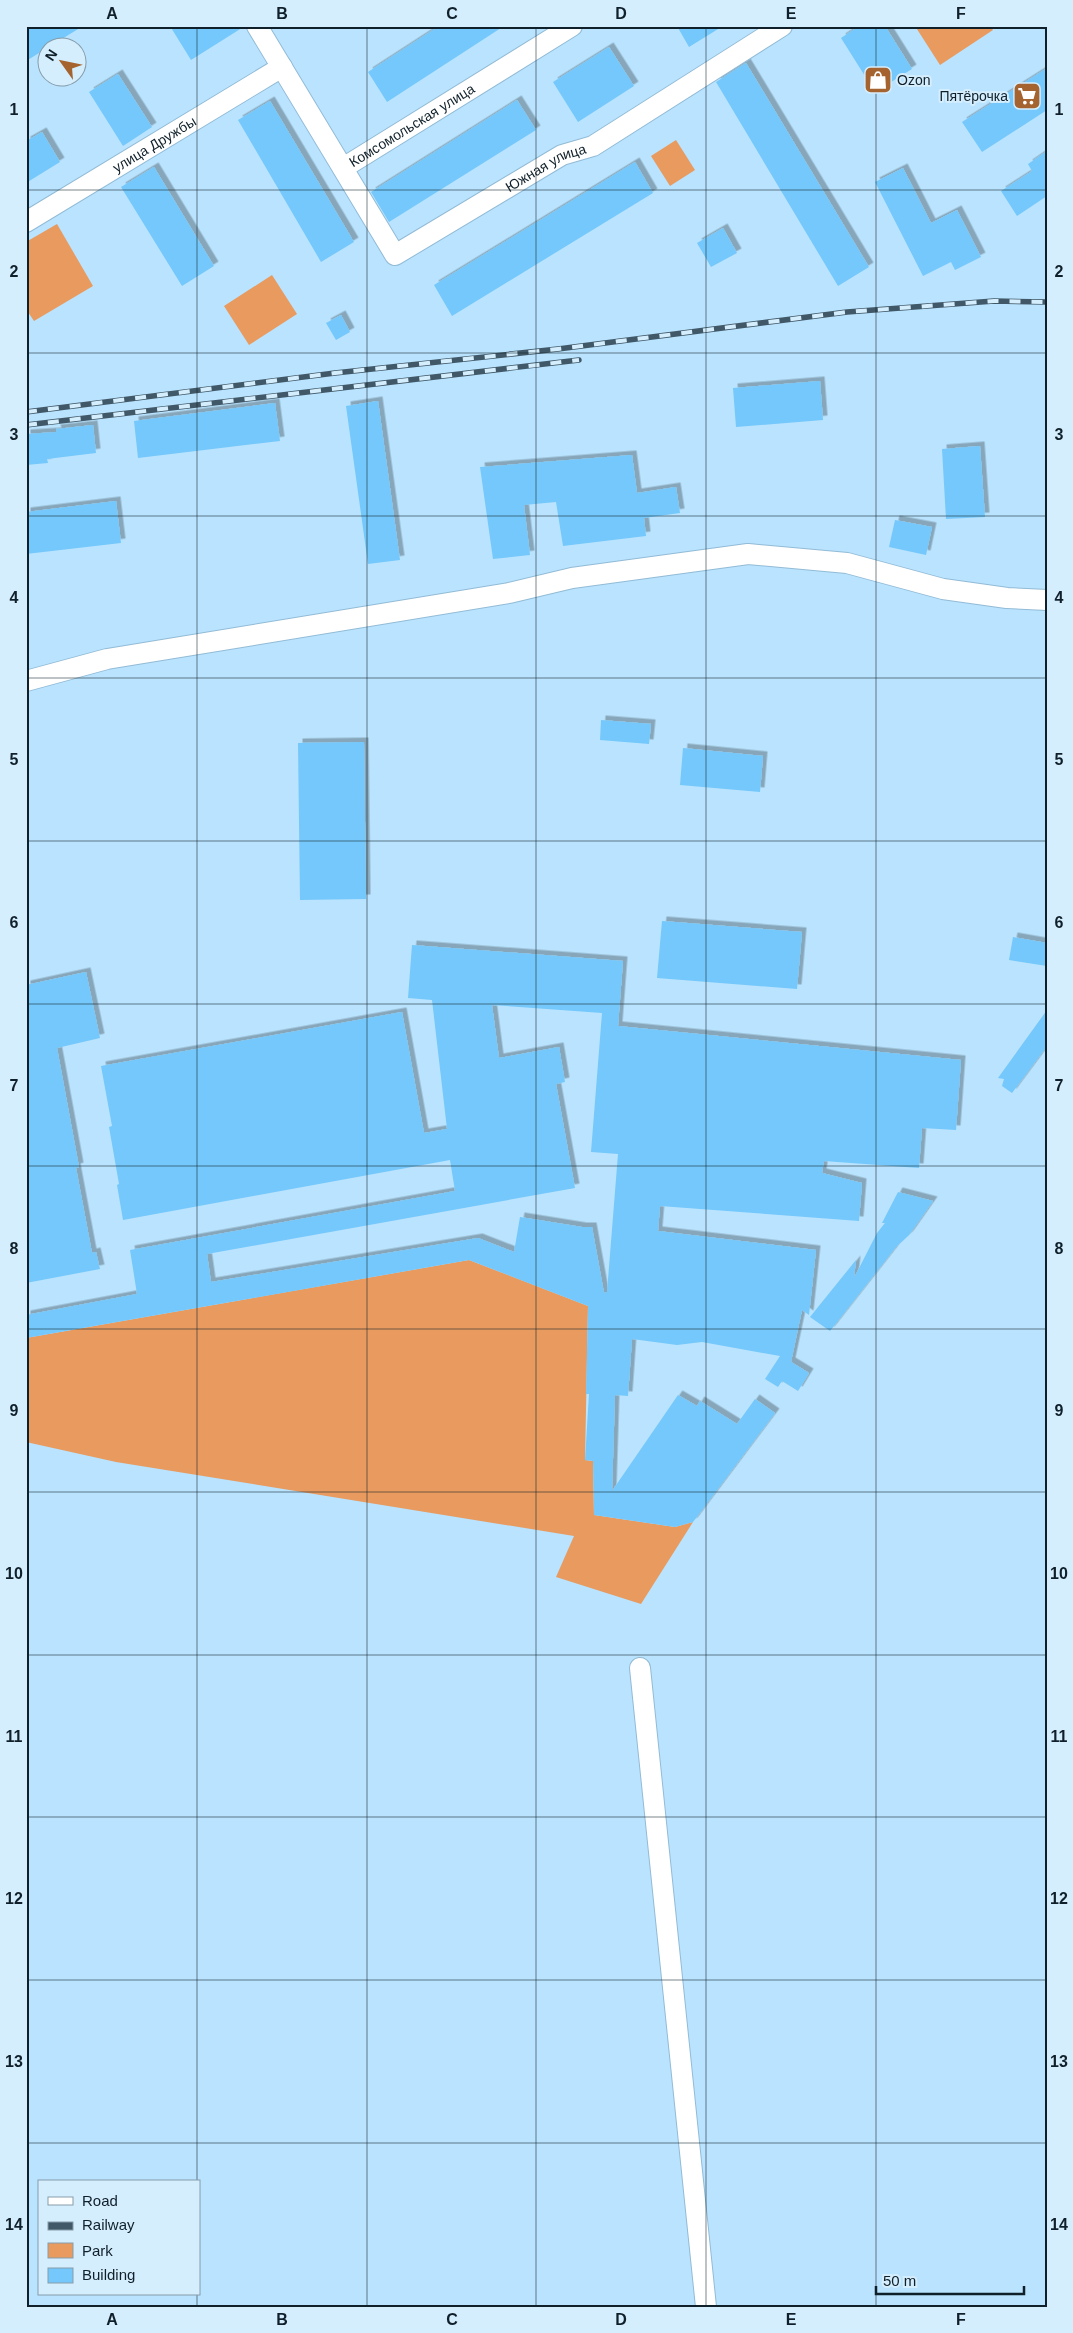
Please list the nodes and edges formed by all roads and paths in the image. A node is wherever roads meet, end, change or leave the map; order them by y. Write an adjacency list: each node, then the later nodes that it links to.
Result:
1 (257, 26): 4 (street, Комсомольская улица)
2 (572, 26): 5 (street, Комсомольская улица)
3 (782, 26): 5 (street, Южная улица)
4 (282, 67): 5 (street, Комсомольская улица); 6 (street, улица Дружбы)
5 (343, 168)
6 (26, 222)
7 (1047, 600): 8 (street)
8 (26, 681)
9 (640, 1668): 10 (street)
10 (706, 2307)

